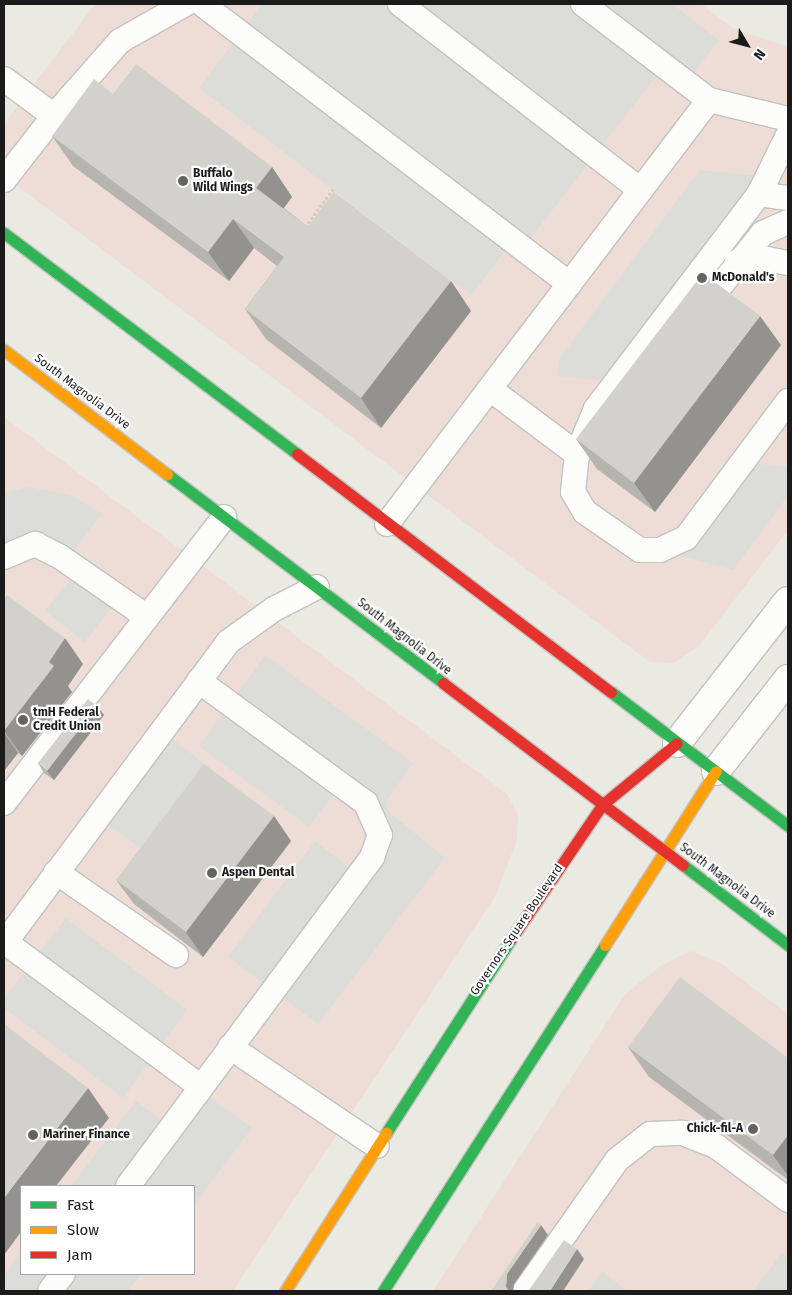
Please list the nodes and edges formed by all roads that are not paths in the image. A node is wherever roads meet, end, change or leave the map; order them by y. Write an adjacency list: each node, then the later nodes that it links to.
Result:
1 (185, 4): 7 (lane)
2 (202, 4): 18 (lane)
3 (400, 4): 11 (lane)
4 (583, 4): 6 (lane)
5 (4, 79): 7 (lane)
6 (709, 100): 8 (lane); 11 (lane)
7 (54, 116): 10 (lane)
8 (788, 119)
9 (788, 135): 12 (lane)
10 (4, 180)
11 (641, 190): 18 (lane)
12 (760, 194): 13 (lane); 24 (lane)
13 (788, 198)
14 (788, 222): 16 (lane)
15 (4, 233): 26 (main road)
16 (737, 262): 17 (lane); 19 (lane)
17 (788, 263)
18 (569, 284): 21 (lane)
19 (689, 326)
20 (4, 350): 25 (main road, South Magnolia Drive)
21 (490, 389): 24 (lane); 26 (lane)
22 (788, 401): 24 (lane)
23 (617, 421): 24 (lane)
24 (577, 454)
25 (224, 517): 28 (main road, South Magnolia Drive); 30 (lane)
26 (387, 524): 33 (main road)
27 (4, 557): 30 (lane)
28 (317, 587): 32 (lane); 36 (main road, South Magnolia Drive)
29 (788, 601): 33 (street, Governors Square Boulevard)
30 (147, 617): 35 (lane)
31 (788, 680): 34 (street)
32 (199, 681): 39 (lane); 43 (lane)
33 (677, 743): 34 (main road); 36 (main road, Governors Square Boulevard)
34 (716, 772): 37 (main road); 38 (main road)
35 (4, 803)
36 (602, 805): 38 (main road, South Magnolia Drive); 45 (main road, Governors Square Boulevard)
37 (788, 826)
38 (667, 852): 41 (main road, South Magnolia Drive); 52 (main road)
39 (56, 872): 40 (lane); 42 (lane)
40 (4, 943): 44 (lane)
41 (788, 945)
42 (176, 955)
43 (230, 1047): 44 (lane); 45 (lane)
44 (201, 1087): 46 (lane)
45 (377, 1146): 51 (main road, Governors Square Boulevard)
46 (129, 1185)
47 (595, 1189): 48 (lane); 53 (lane); 54 (lane)
48 (788, 1200)
49 (61, 1275): 50 (lane)
50 (50, 1291)
51 (285, 1291)
52 (383, 1291)
53 (525, 1291)
54 (539, 1291)

